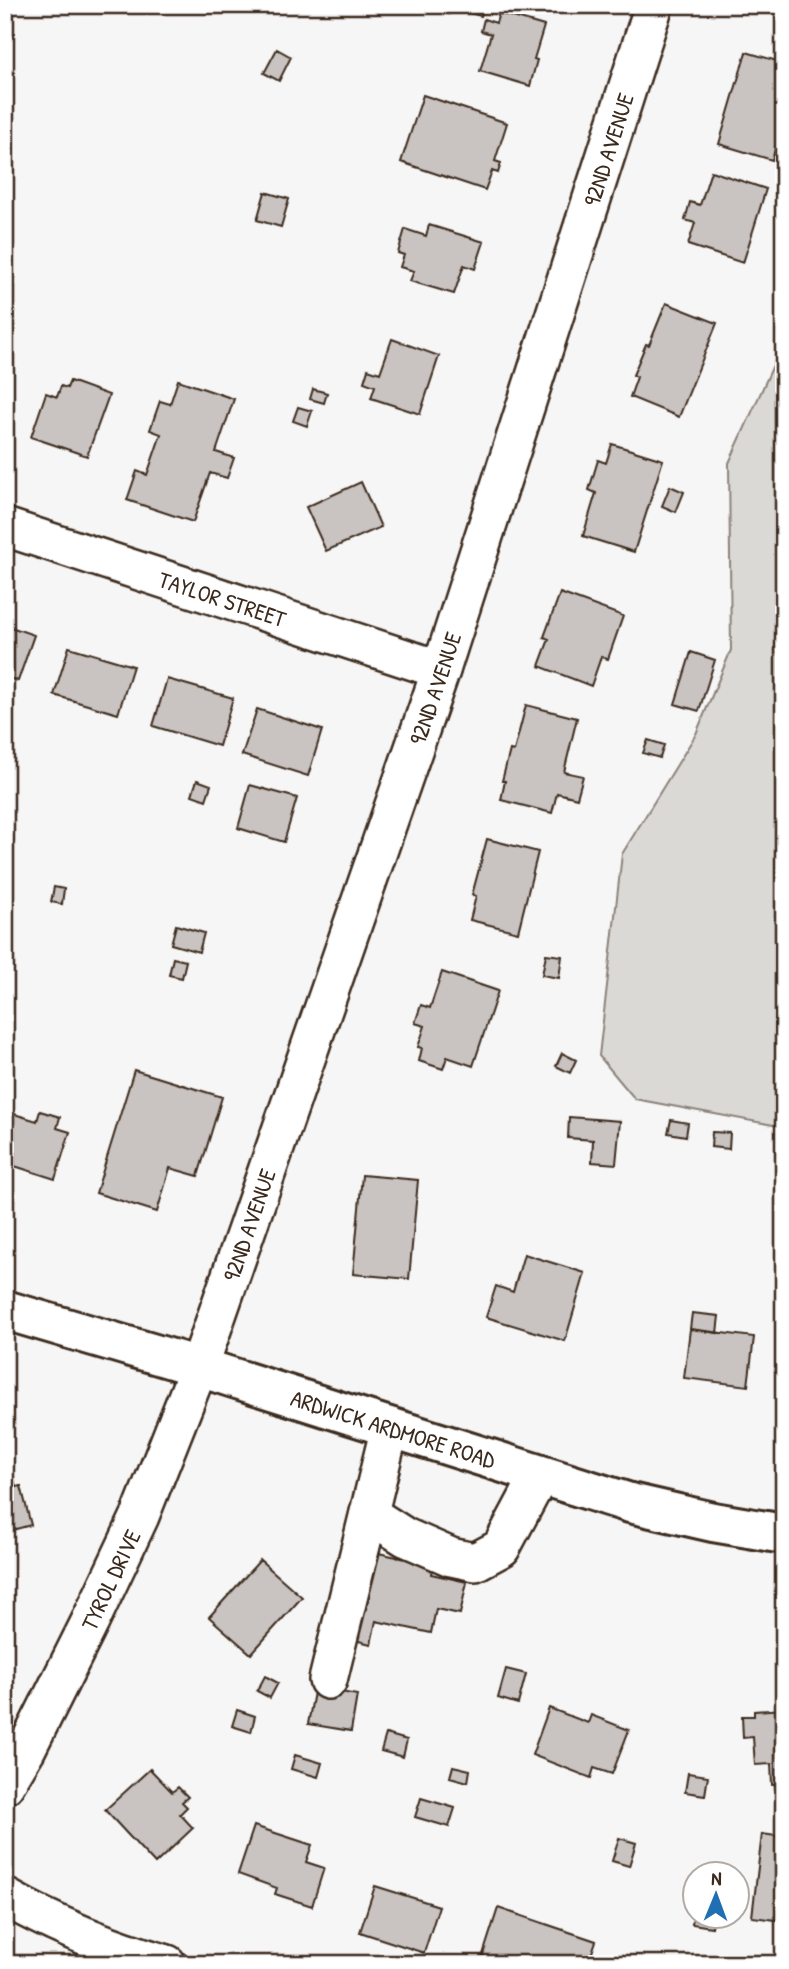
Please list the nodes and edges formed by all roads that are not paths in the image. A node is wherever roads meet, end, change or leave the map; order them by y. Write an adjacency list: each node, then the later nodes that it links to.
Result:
1 (654, 5): 3 (street, 92ND AVENUE)
2 (5, 527): 3 (street, TAYLOR STREET)
3 (441, 670): 5 (street, 92ND AVENUE)
4 (5, 1310): 5 (street, ARDWICK ARDMORE ROAD)
5 (199, 1367): 6 (street, ARDWICK ARDMORE ROAD); 11 (street, TYROL DRIVE)
6 (390, 1427): 7 (street, ARDWICK ARDMORE ROAD); 8 (street)
7 (540, 1475): 8 (street); 9 (street, ARDWICK ARDMORE ROAD)
8 (369, 1514): 10 (street)
9 (784, 1534)
10 (328, 1680)
11 (5, 1785)
12 (5, 1897): 13 (street)
13 (167, 1964)

